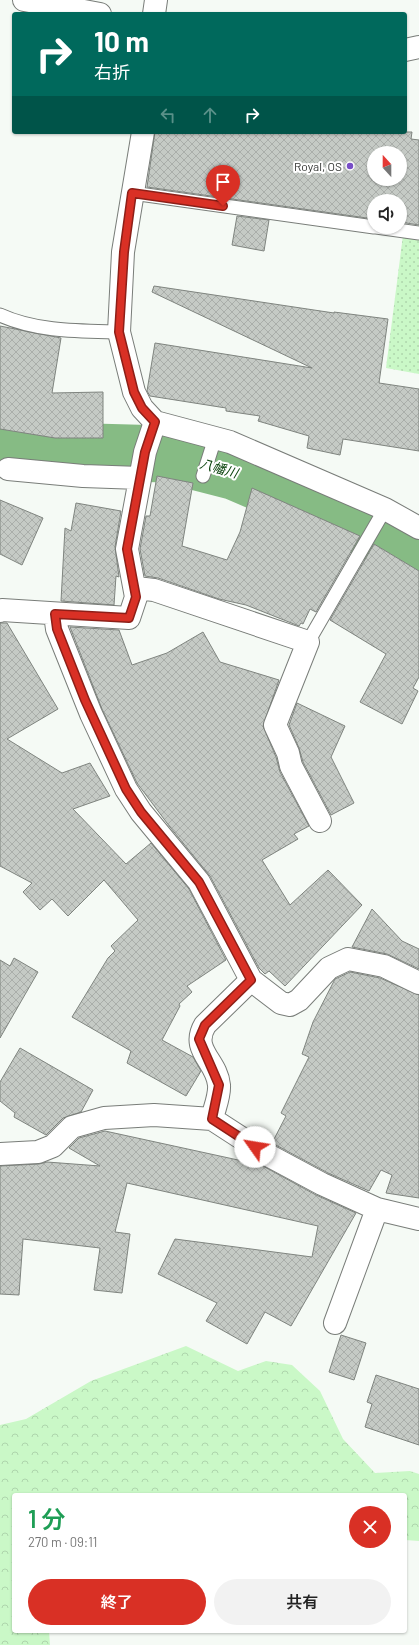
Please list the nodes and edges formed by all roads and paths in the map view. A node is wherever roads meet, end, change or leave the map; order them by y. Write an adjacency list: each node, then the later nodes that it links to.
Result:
1 (24, 0): 3 (street)
2 (156, 0): 4 (street)
3 (89, 12)
4 (154, 12)
5 (419, 47): 6 (street)
6 (407, 50)
7 (142, 134): 8 (street)
8 (132, 193): 9 (lane); 13 (street)
9 (367, 226)
10 (407, 231): 11 (lane)
11 (419, 233)
12 (0, 315): 13 (lane)
13 (119, 332): 14 (street)
14 (152, 431): 15 (street); 17 (street)
15 (212, 448): 18 (lane); 19 (street)
16 (8, 469): 17 (street)
17 (141, 473): 21 (street)
18 (203, 476)
19 (385, 509): 20 (street); 24 (lane)
20 (419, 528)
21 (136, 588): 23 (street); 24 (street)
22 (0, 611): 23 (street)
23 (55, 614): 26 (street)
24 (308, 642): 25 (street)
25 (320, 821)
26 (251, 980): 27 (street); 28 (street)
27 (419, 983)
28 (212, 1119): 29 (street); 30 (street)
29 (0, 1154)
30 (377, 1209): 31 (street); 32 (street)
31 (419, 1219)
32 (335, 1323)

